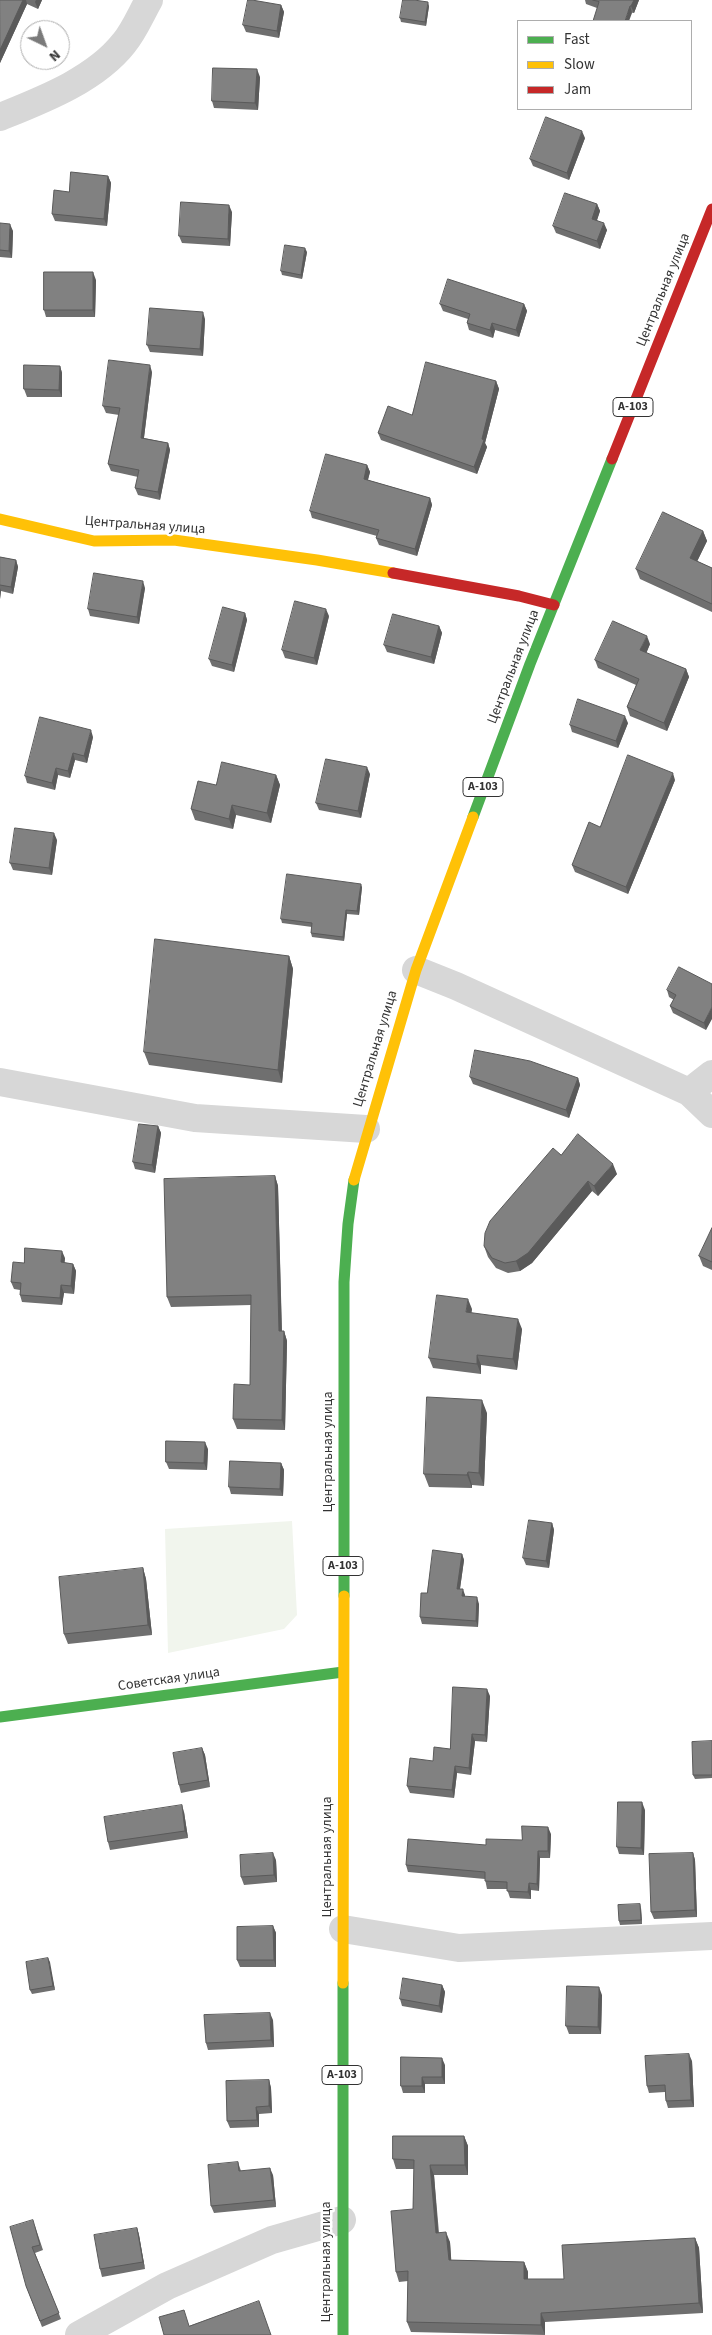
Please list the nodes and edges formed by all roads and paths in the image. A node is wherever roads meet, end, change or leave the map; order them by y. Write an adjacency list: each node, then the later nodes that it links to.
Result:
1 (149, 0): 2 (street)
2 (0, 117)
3 (712, 209): 5 (main road, Центральная улица / А-103)
4 (0, 519): 5 (main road, Центральная улица)
5 (554, 605): 6 (main road, Центральная улица / А-103)
6 (416, 970): 9 (street); 11 (main road, Центральная улица / А-103)
7 (712, 1074): 9 (street)
8 (0, 1082): 11 (street)
9 (689, 1092): 10 (street)
10 (712, 1114)
11 (366, 1129): 12 (main road, Центральная улица / А-103)
12 (343, 1672): 13 (main road, Советская улица); 14 (main road, Центральная улица / А-103)
13 (0, 1717)
14 (343, 1929): 15 (street); 16 (main road, Центральная улица / А-103)
15 (712, 1936)
16 (342, 2220): 17 (street); 18 (main road, Центральная улица / А-103)
17 (79, 2335)
18 (343, 2335)

